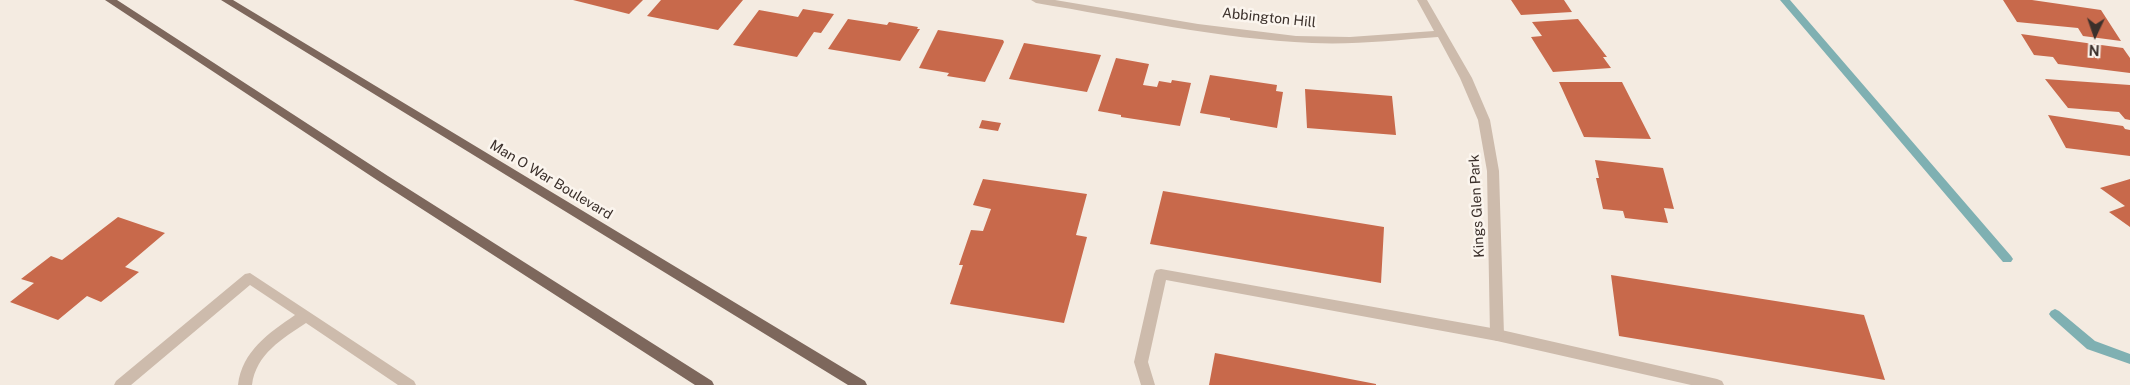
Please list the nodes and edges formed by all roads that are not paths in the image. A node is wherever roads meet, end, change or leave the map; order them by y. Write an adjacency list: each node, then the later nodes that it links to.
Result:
1 (110, 0): 11 (main road)
2 (226, 0): 12 (main road, Man O War Boulevard)
3 (1036, 0): 5 (street, Abbington Hill)
4 (1422, 0): 5 (street, Kings Glen Park)
5 (1440, 34): 7 (street, Kings Glen Park)
6 (305, 316): 8 (street); 9 (street); 10 (street)
7 (1498, 336): 13 (street); 14 (street)
8 (120, 385)
9 (244, 385)
10 (409, 385)
11 (707, 385)
12 (860, 385)
13 (1148, 385)
14 (1718, 385)

